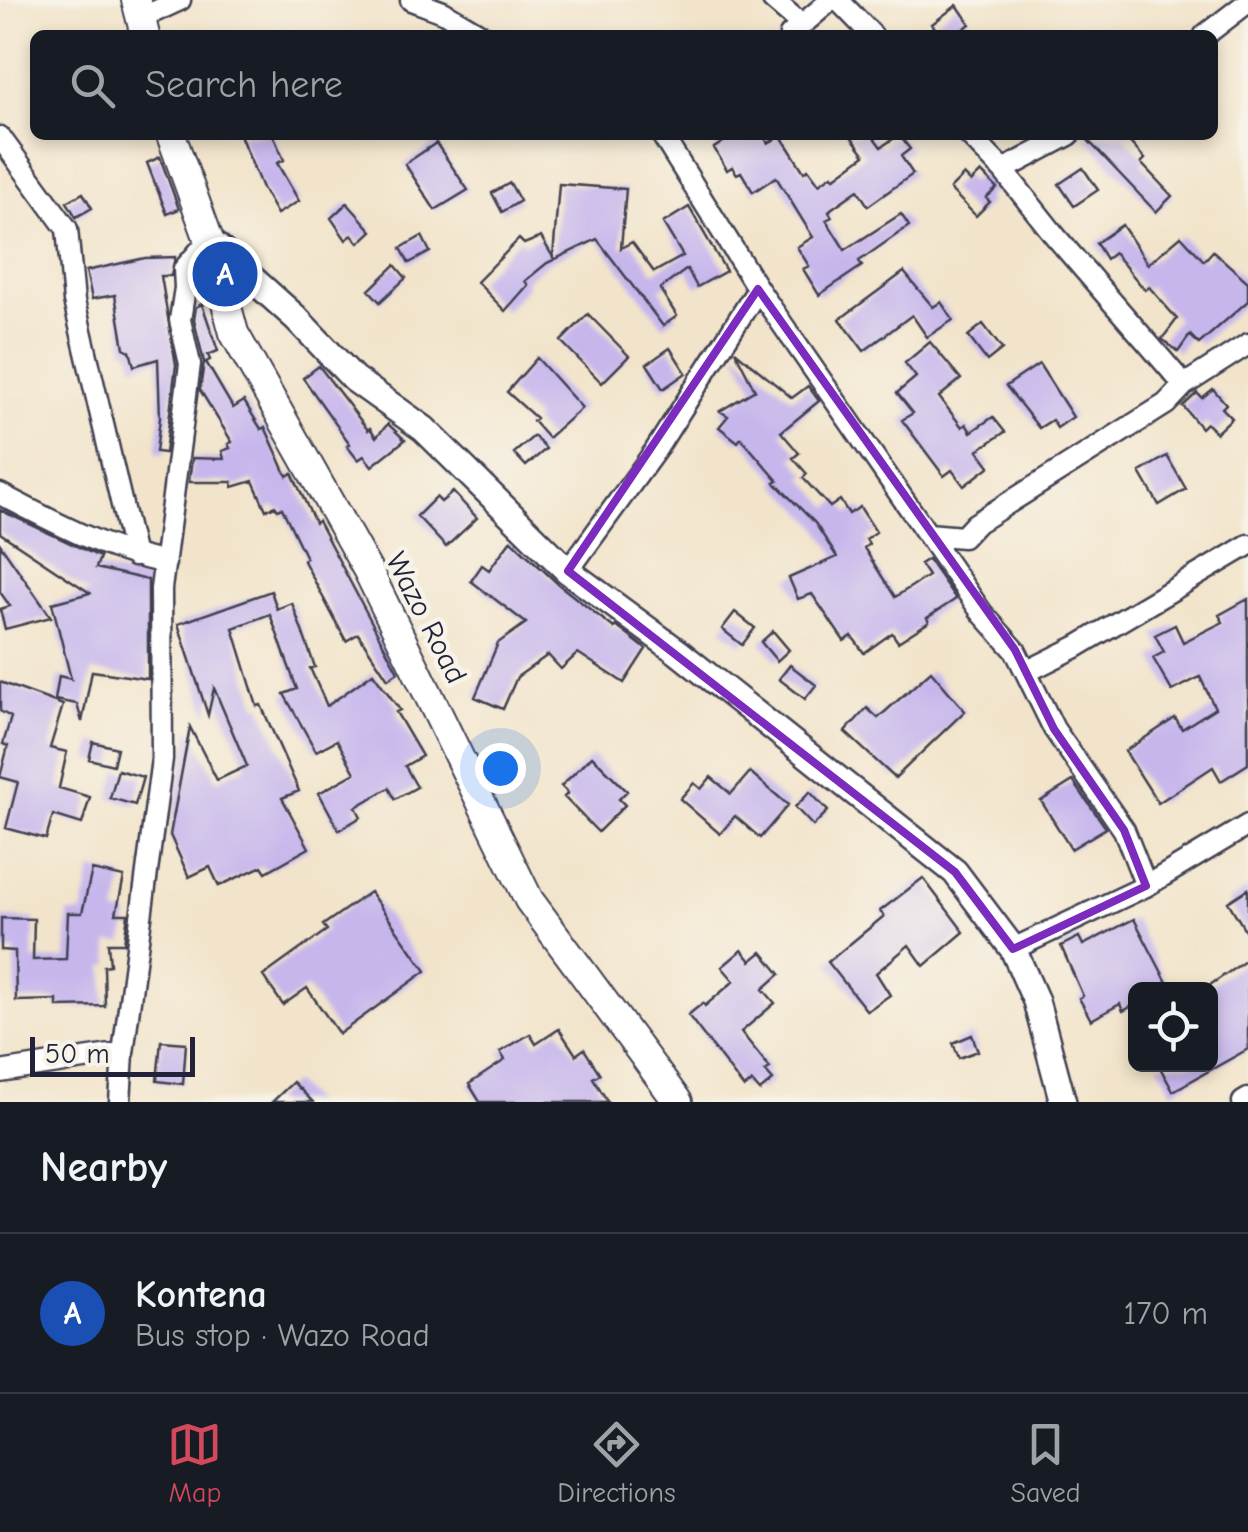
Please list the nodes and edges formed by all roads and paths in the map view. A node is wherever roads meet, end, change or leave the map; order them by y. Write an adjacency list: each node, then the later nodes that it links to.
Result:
1 (180, 0): 7 (street)
2 (411, 0): 8 (street)
3 (772, 0): 9 (street)
4 (831, 0): 9 (street)
5 (838, 0): 10 (street)
6 (1248, 2): 11 (street)
7 (141, 18)
8 (473, 30)
9 (796, 30)
10 (867, 30)
11 (1212, 30)
12 (0, 137): 25 (street)
13 (173, 140): 18 (main road, Wazo Road)
14 (665, 140): 19 (street)
15 (974, 140): 17 (street)
16 (1060, 140): 17 (street)
17 (1003, 170): 21 (street)
18 (209, 240): 26 (street); 27 (street); 35 (main road, Wazo Road)
19 (758, 289): 23 (street); 27 (street)
20 (1248, 344): 21 (street)
21 (1184, 384): 23 (street)
22 (0, 494): 25 (street)
23 (928, 534): 28 (street)
24 (1248, 544): 28 (street)
25 (134, 556): 26 (street)
26 (165, 563): 32 (street)
27 (568, 571): 31 (street)
28 (1026, 672): 30 (street)
29 (1248, 825): 30 (street)
30 (1146, 886): 31 (street)
31 (1013, 948): 36 (street)
32 (123, 1054): 33 (street); 34 (street)
33 (0, 1072)
34 (120, 1102)
35 (678, 1102)
36 (1062, 1102)

